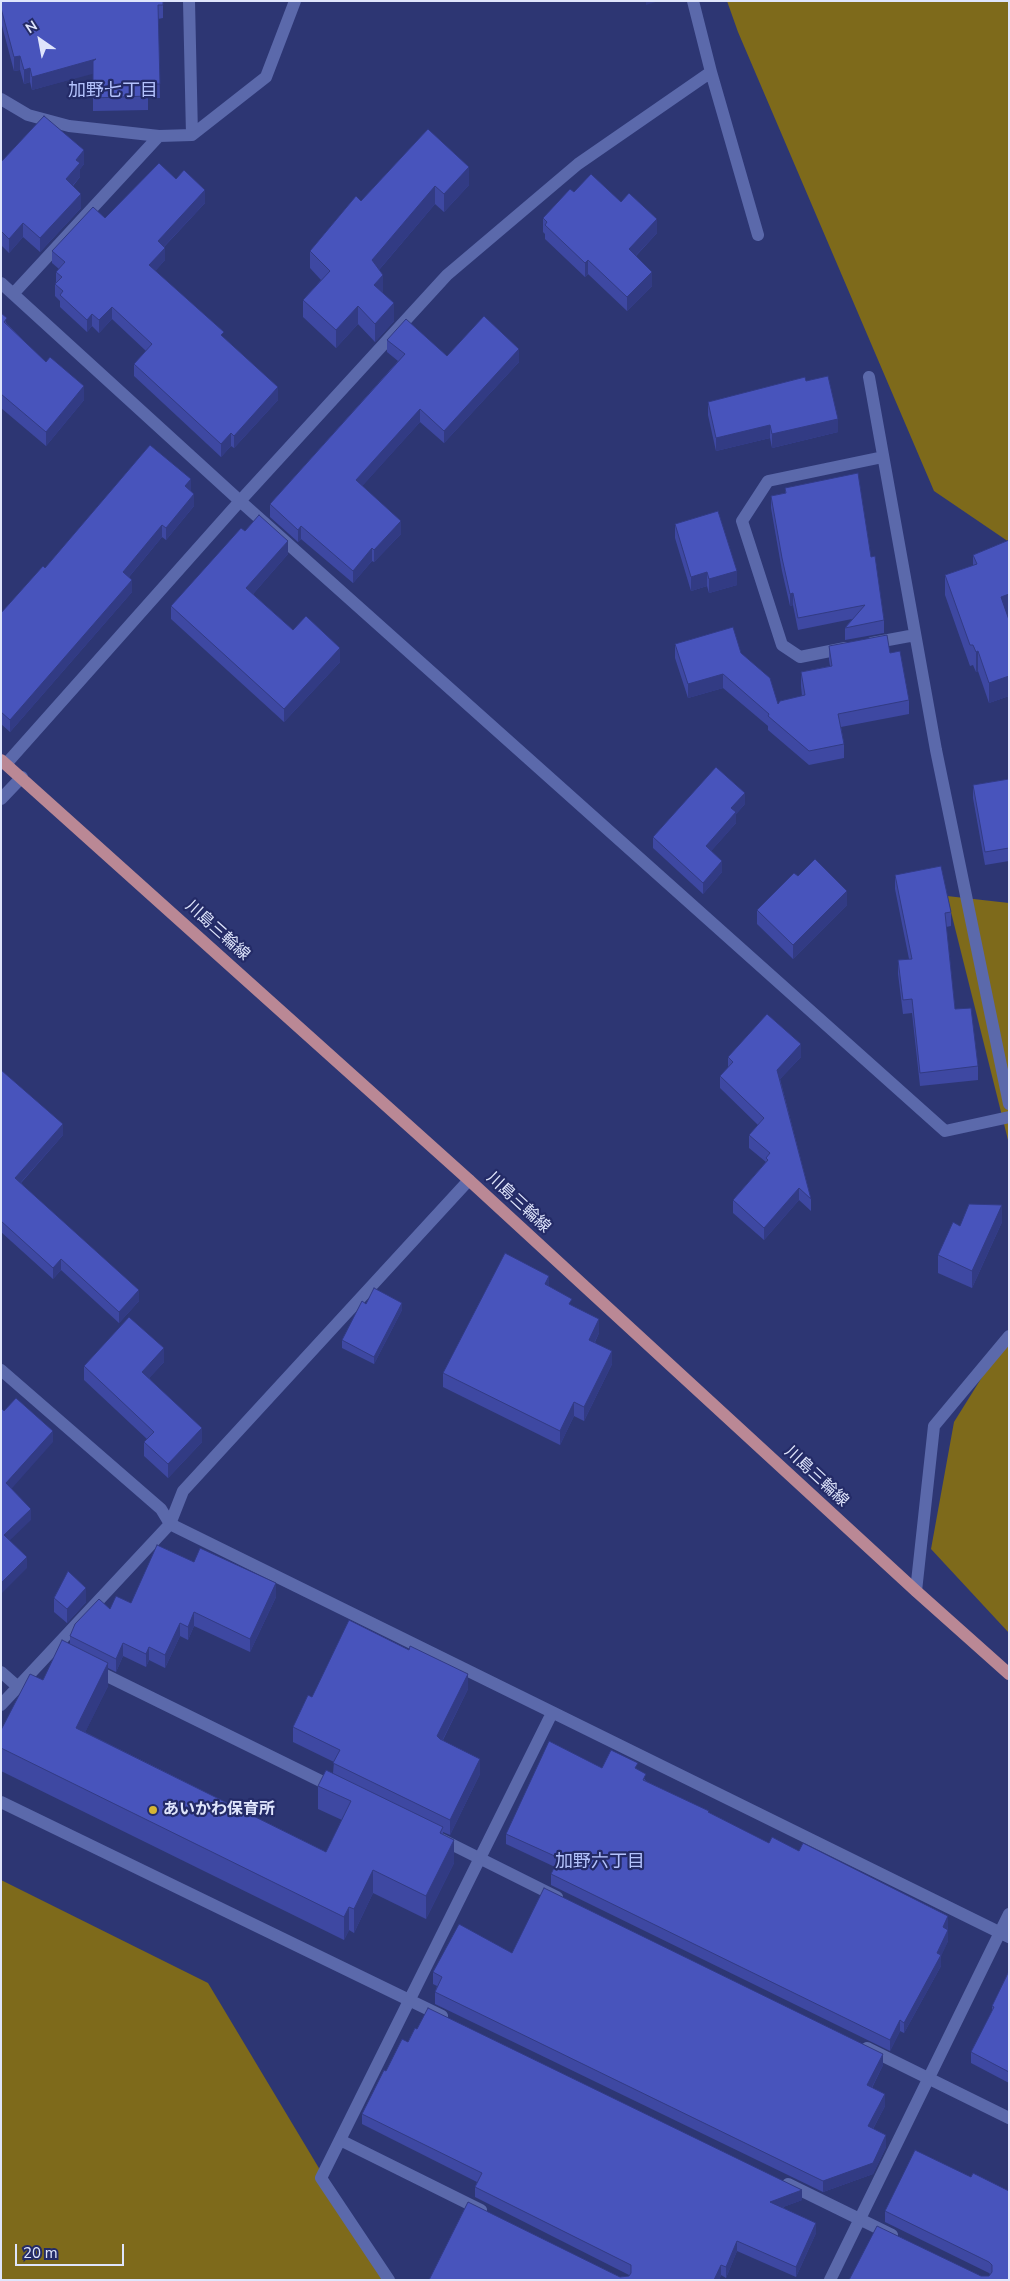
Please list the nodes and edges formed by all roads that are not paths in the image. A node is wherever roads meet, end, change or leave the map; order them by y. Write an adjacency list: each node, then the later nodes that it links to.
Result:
1 (189, 1): 6 (street)
2 (295, 1): 6 (street)
3 (693, 1): 4 (street)
4 (711, 72): 8 (street); 13 (street)
5 (1, 99): 7 (street)
6 (192, 135): 7 (street)
7 (159, 136): 10 (street)
8 (758, 235)
9 (1, 283): 10 (street)
10 (13, 294): 13 (street)
11 (869, 377): 12 (street)
12 (883, 457): 14 (street); 14 (street)
13 (240, 500): 15 (street); 19 (street)
14 (915, 635): 18 (street)
15 (4, 762): 16 (main road, 川島三輪線)
16 (22, 777): 17 (street); 20 (main road, 川島三輪線)
17 (1, 800)
18 (1009, 1104)
19 (1009, 1117)
20 (469, 1180): 23 (street); 24 (main road, 川島三輪線)
21 (1009, 1336): 24 (street)
22 (1, 1370): 23 (street)
23 (170, 1524): 25 (street); 30 (street)
24 (916, 1591): 27 (main road, 川島三輪線)
25 (53, 1650): 28 (street); 31 (street)
26 (1, 1672): 28 (street)
27 (1009, 1674)
28 (18, 1687): 29 (street)
29 (1, 1705)
30 (552, 1713): 34 (street); 37 (street)
31 (346, 1793)
32 (1, 1802): 38 (street)
33 (426, 1832): 34 (street)
34 (480, 1859): 35 (street); 38 (street)
35 (570, 1903)
36 (1009, 1914): 37 (street)
37 (1004, 1935): 41 (street)
38 (409, 2000): 39 (street); 43 (street)
39 (454, 2022)
40 (857, 2043): 41 (street)
41 (929, 2078): 42 (street); 46 (street)
42 (1009, 2118)
43 (340, 2140): 45 (street); 48 (street)
44 (780, 2180): 46 (street)
45 (491, 2214)
46 (860, 2219): 47 (street); 49 (street)
47 (904, 2241)
48 (390, 2280)
49 (830, 2280)

